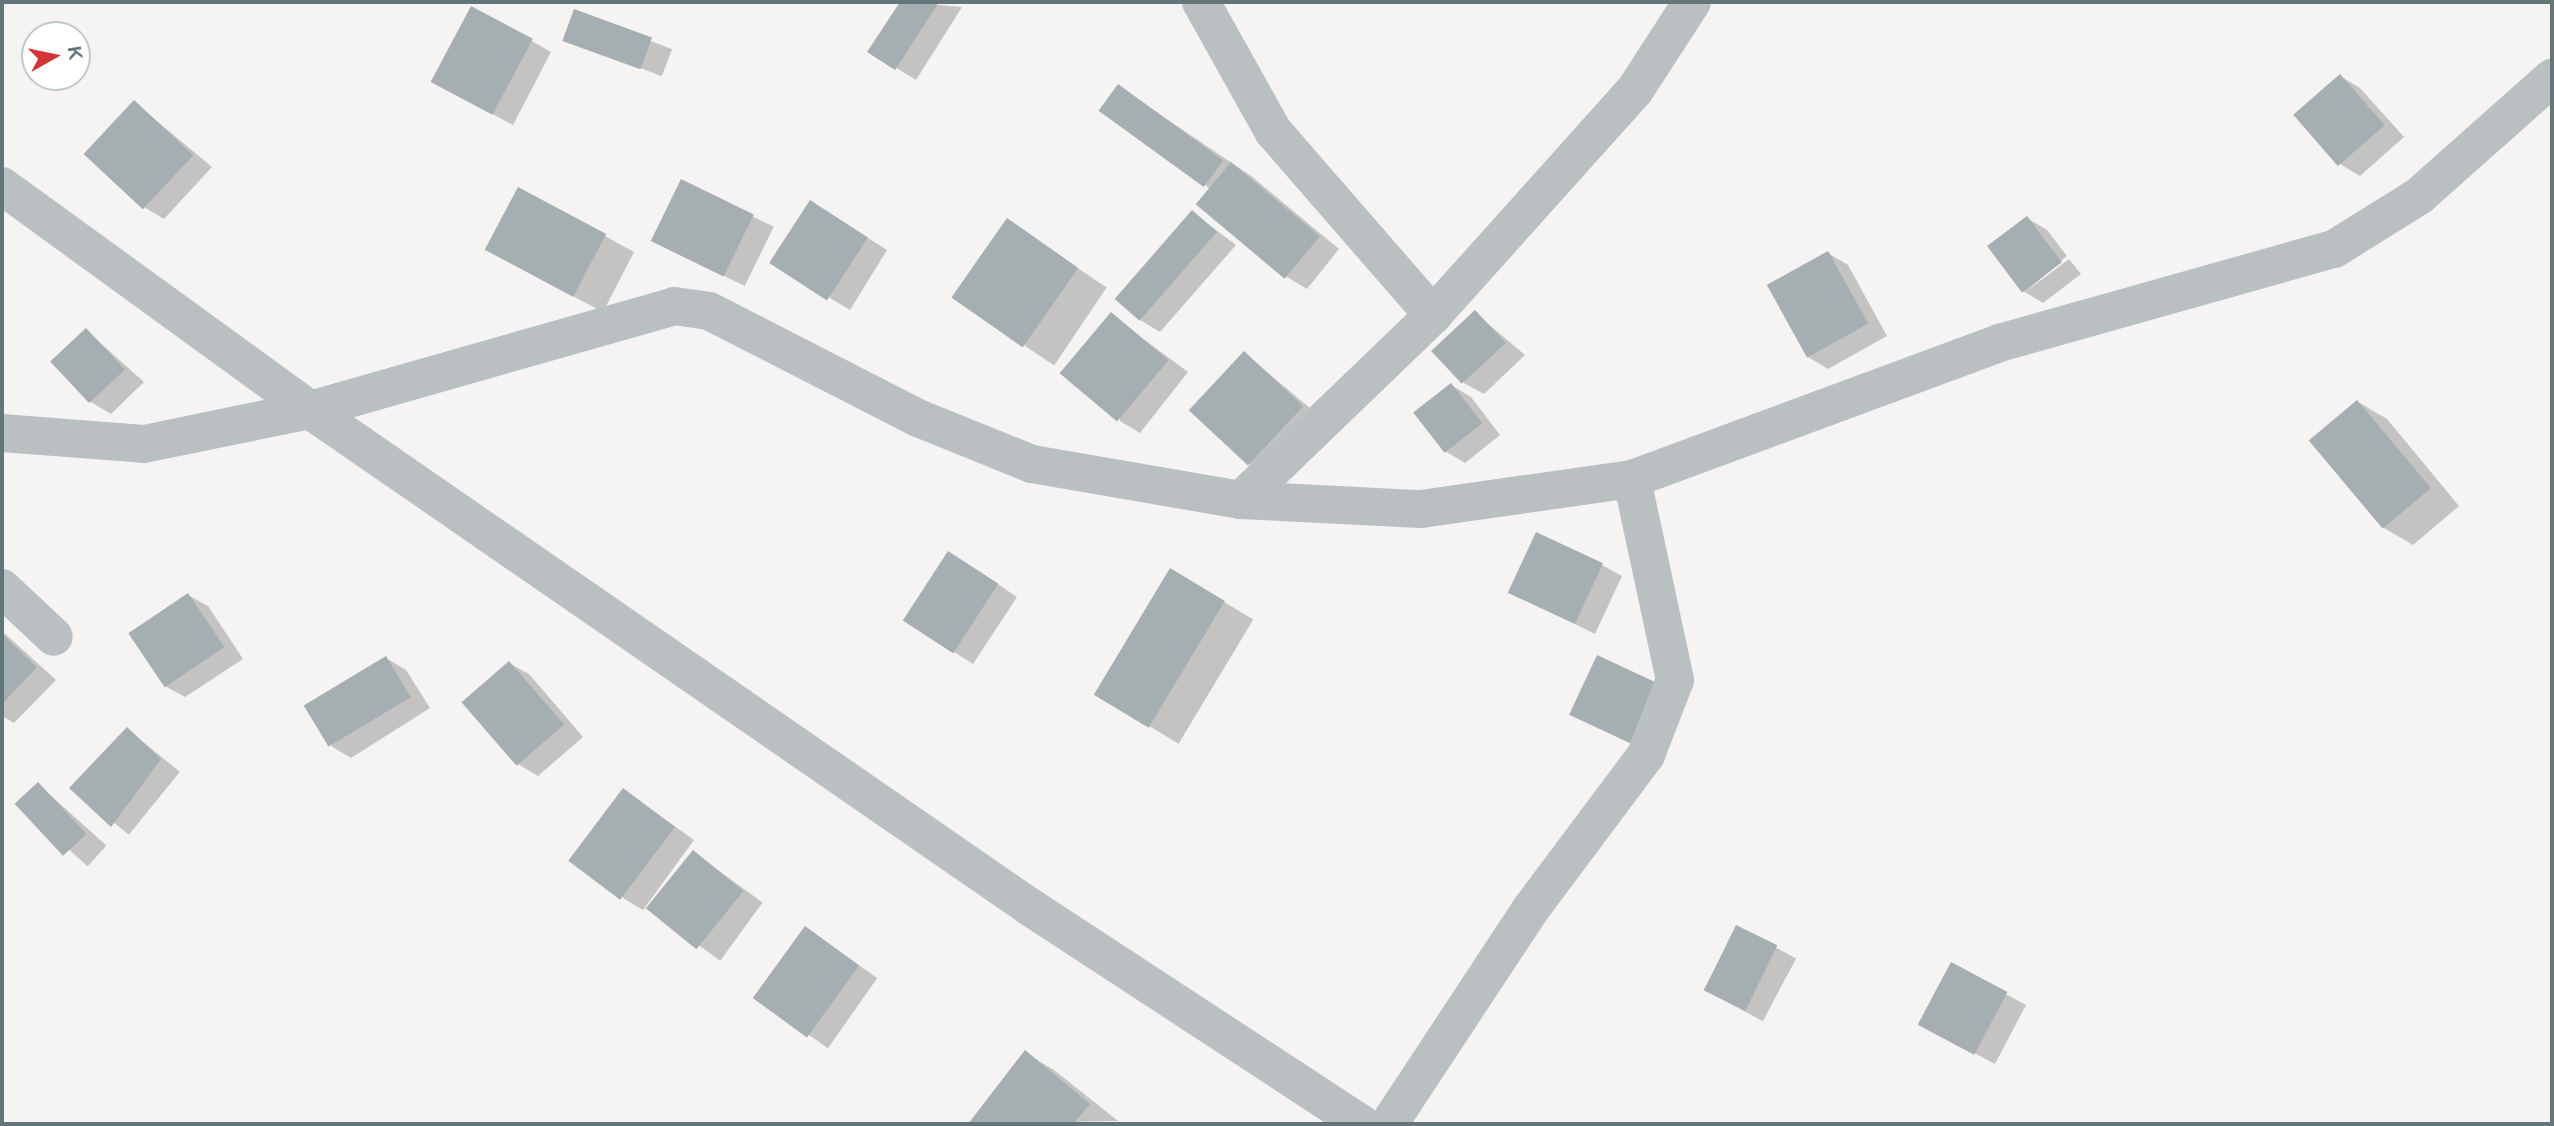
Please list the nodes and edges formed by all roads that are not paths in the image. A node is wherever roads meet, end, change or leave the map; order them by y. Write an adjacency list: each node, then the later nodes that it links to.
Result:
1 (1201, 2): 5 (street)
2 (1692, 2): 5 (street)
3 (2552, 78): 8 (street)
4 (2, 186): 6 (street)
5 (1433, 315): 9 (street)
6 (310, 410): 7 (street); 9 (street); 12 (street)
7 (2, 433)
8 (1632, 479): 9 (street); 13 (street)
9 (1241, 500)
10 (2, 588): 11 (street)
11 (54, 637)
12 (1362, 1124)
13 (1390, 1124)

